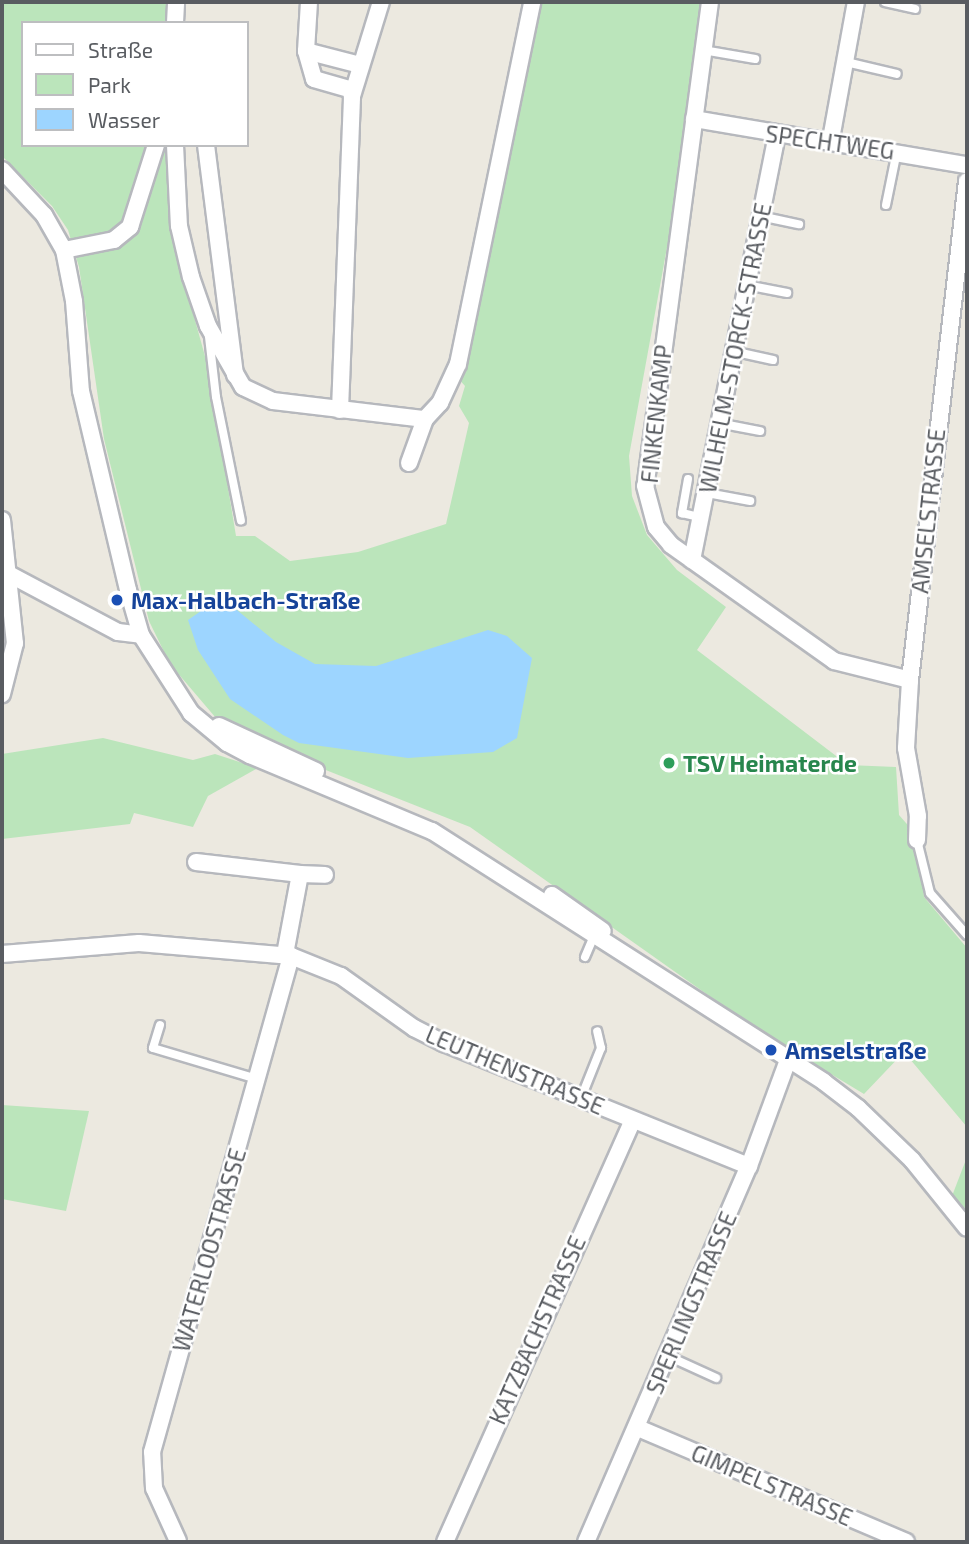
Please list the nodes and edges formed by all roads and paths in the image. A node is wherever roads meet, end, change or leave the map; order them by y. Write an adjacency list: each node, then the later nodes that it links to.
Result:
1 (176, 2): 9 (street)
2 (309, 2): 11 (street)
3 (381, 2): 14 (street)
4 (533, 2): 38 (street)
5 (710, 2): 10 (street, FINKENKAMP)
6 (856, 2): 13 (street)
7 (885, 2): 8 (lane)
8 (915, 9)
9 (175, 21)
10 (703, 50): 12 (lane); 17 (street, FINKENKAMP)
11 (306, 51): 14 (street); 16 (street)
12 (755, 59)
13 (846, 62): 15 (lane); 19 (street)
14 (360, 65): 16 (street)
15 (897, 74)
16 (352, 90): 37 (street)
17 (694, 119): 18 (street, SPECHTWEG); 48 (street, FINKENKAMP)
18 (777, 136): 19 (street, SPECHTWEG); 28 (street, WILHELM-STORCK-STRASSE)
19 (831, 139): 23 (street, SPECHTWEG)
20 (155, 147): 30 (street)
21 (175, 147): 33 (street)
22 (206, 147): 36 (street)
23 (897, 151): 24 (street, SPECHTWEG); 27 (lane)
24 (967, 165)
25 (2, 170): 30 (street)
26 (966, 191): 51 (street, AMSELSTRASSE)
27 (886, 205)
28 (760, 216): 29 (lane); 31 (street, WILHELM-STORCK-STRASSE)
29 (799, 224)
30 (64, 250): 50 (street)
31 (746, 285): 32 (lane); 34 (street, WILHELM-STORCK-STRASSE)
32 (788, 293)
33 (208, 326): 36 (street); 47 (lane)
34 (732, 351): 35 (lane); 39 (street, WILHELM-STORCK-STRASSE)
35 (773, 360)
36 (234, 377): 37 (street)
37 (340, 410): 38 (street)
38 (425, 419): 41 (street)
39 (718, 423): 40 (lane); 43 (street, WILHELM-STORCK-STRASSE)
40 (760, 431)
41 (409, 463)
42 (688, 479): 45 (lane)
43 (707, 493): 44 (lane); 45 (street, WILHELM-STORCK-STRASSE)
44 (750, 501)
45 (702, 517): 48 (street, WILHELM-STORCK-STRASSE)
46 (2, 520): 49 (street)
47 (241, 521)
48 (692, 560): 51 (street, FINKENKAMP)
49 (6, 572): 50 (street); 52 (street)
50 (141, 635): 53 (street)
51 (910, 680): 54 (street, AMSELSTRASSE)
52 (2, 694)
53 (179, 694): 59 (street); 63 (street)
54 (917, 840): 58 (lane)
55 (196, 862): 56 (street)
56 (300, 874): 57 (street); 61 (street, WATERLOOSTRASSE)
57 (326, 875)
58 (967, 934)
59 (594, 936): 62 (lane); 63 (street)
60 (2, 954): 61 (street, LEUTHENSTRASSE)
61 (288, 955): 67 (street, WATERLOOSTRASSE); 68 (street, LEUTHENSTRASSE)
62 (584, 957)
63 (698, 1002): 66 (street)
64 (160, 1025): 67 (lane)
65 (597, 1031): 68 (lane)
66 (788, 1060): 70 (street, SPERLINGSTRASSE); 71 (street)
67 (257, 1079): 75 (street, WATERLOOSTRASSE)
68 (581, 1098): 69 (street, LEUTHENSTRASSE)
69 (633, 1119): 70 (street, LEUTHENSTRASSE); 76 (street, KATZBACHSTRASSE)
70 (749, 1166): 72 (street, SPERLINGSTRASSE)
71 (967, 1228)
72 (668, 1356): 73 (lane); 74 (street, SPERLINGSTRASSE)
73 (716, 1378)
74 (638, 1428): 77 (street, SPERLINGSTRASSE); 78 (street, GIMPELSTRASSE)
75 (179, 1542)
76 (446, 1542)
77 (586, 1542)
78 (906, 1542)

